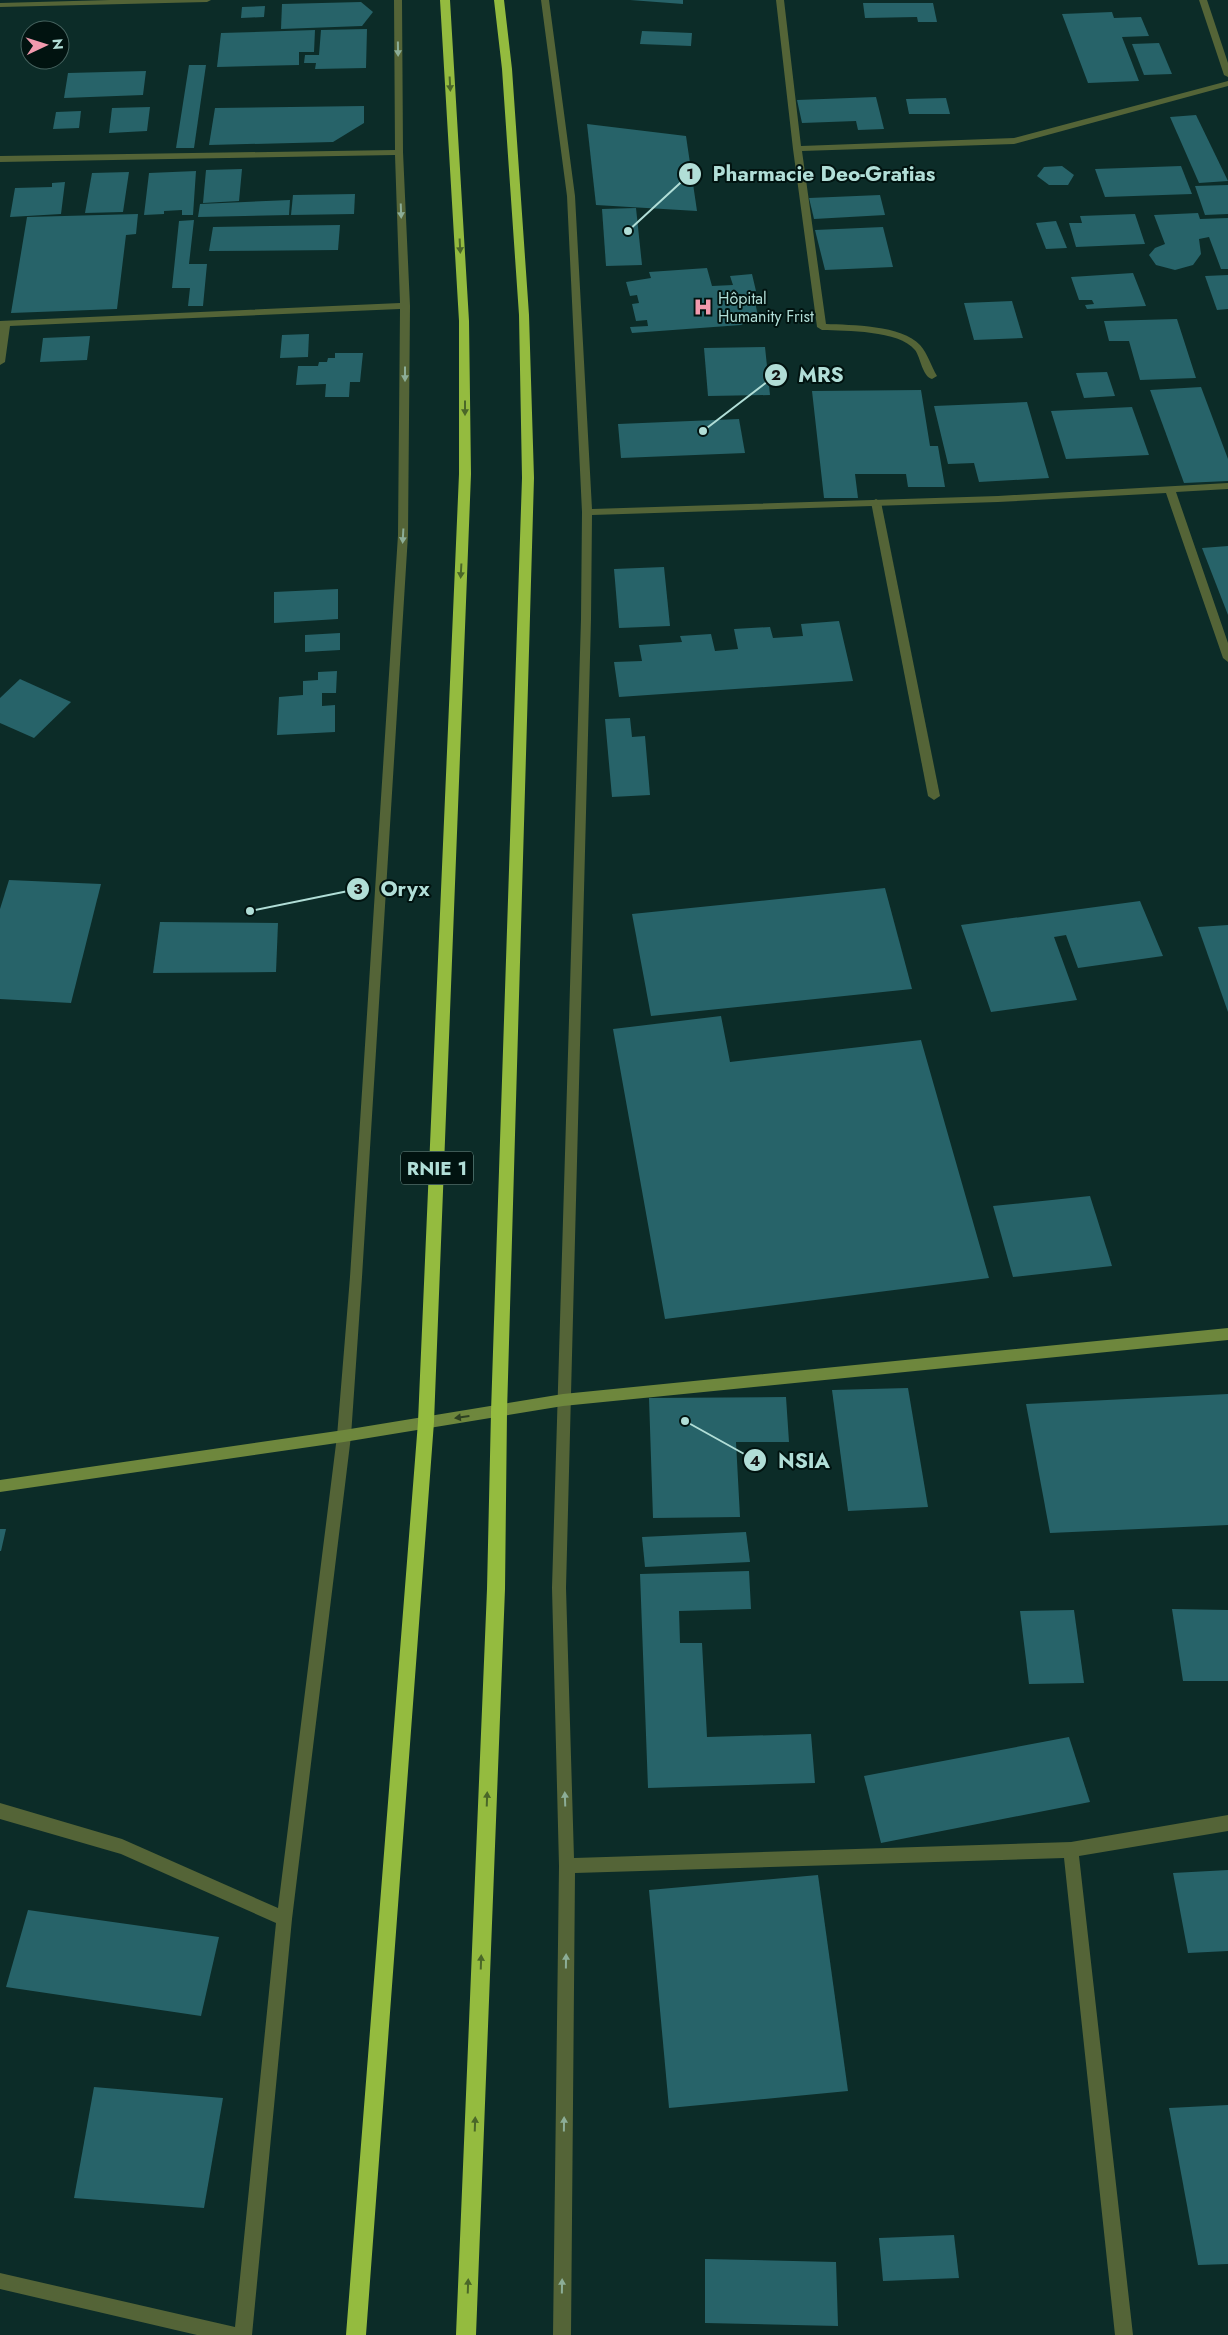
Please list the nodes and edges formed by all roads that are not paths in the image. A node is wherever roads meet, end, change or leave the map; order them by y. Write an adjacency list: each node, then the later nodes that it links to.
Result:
1 (207, 0): 8 (street)
2 (398, 0): 12 (street, one-way to 12)
3 (446, 0): 27 (highway, RNIE 1, one-way to 27)
4 (499, 0): 26 (highway)
5 (545, 0): 21 (street)
6 (780, 0): 11 (street)
7 (1203, 0): 9 (street)
8 (0, 5)
9 (1228, 75)
10 (1228, 83): 11 (street)
11 (797, 148): 17 (street)
12 (399, 152): 13 (street); 14 (street, one-way to 14)
13 (0, 159)
14 (405, 306): 15 (street); 28 (street, one-way to 28)
15 (3, 324): 16 (street)
16 (0, 362)
17 (932, 376)
18 (1228, 486): 19 (street)
19 (1170, 489): 20 (street); 22 (street)
20 (876, 502): 21 (street); 23 (street)
21 (588, 512): 25 (street)
22 (1228, 658)
23 (934, 796)
24 (1228, 1334): 25 (street)
25 (563, 1400): 26 (street); 33 (street, one-way to 25)
26 (499, 1412): 27 (street, one-way to 27); 39 (highway, one-way to 26)
27 (426, 1422): 28 (street); 38 (highway, RNIE 1)
28 (344, 1436): 29 (street); 34 (street)
29 (0, 1486)
30 (0, 1811): 34 (street)
31 (1228, 1823): 32 (street)
32 (1071, 1850): 33 (street); 41 (street)
33 (568, 1866): 40 (street, one-way to 33)
34 (284, 1919): 37 (street)
35 (0, 2281): 36 (street)
36 (234, 2335)
37 (243, 2335)
38 (356, 2335)
39 (466, 2335)
40 (562, 2335)
41 (1124, 2335)

